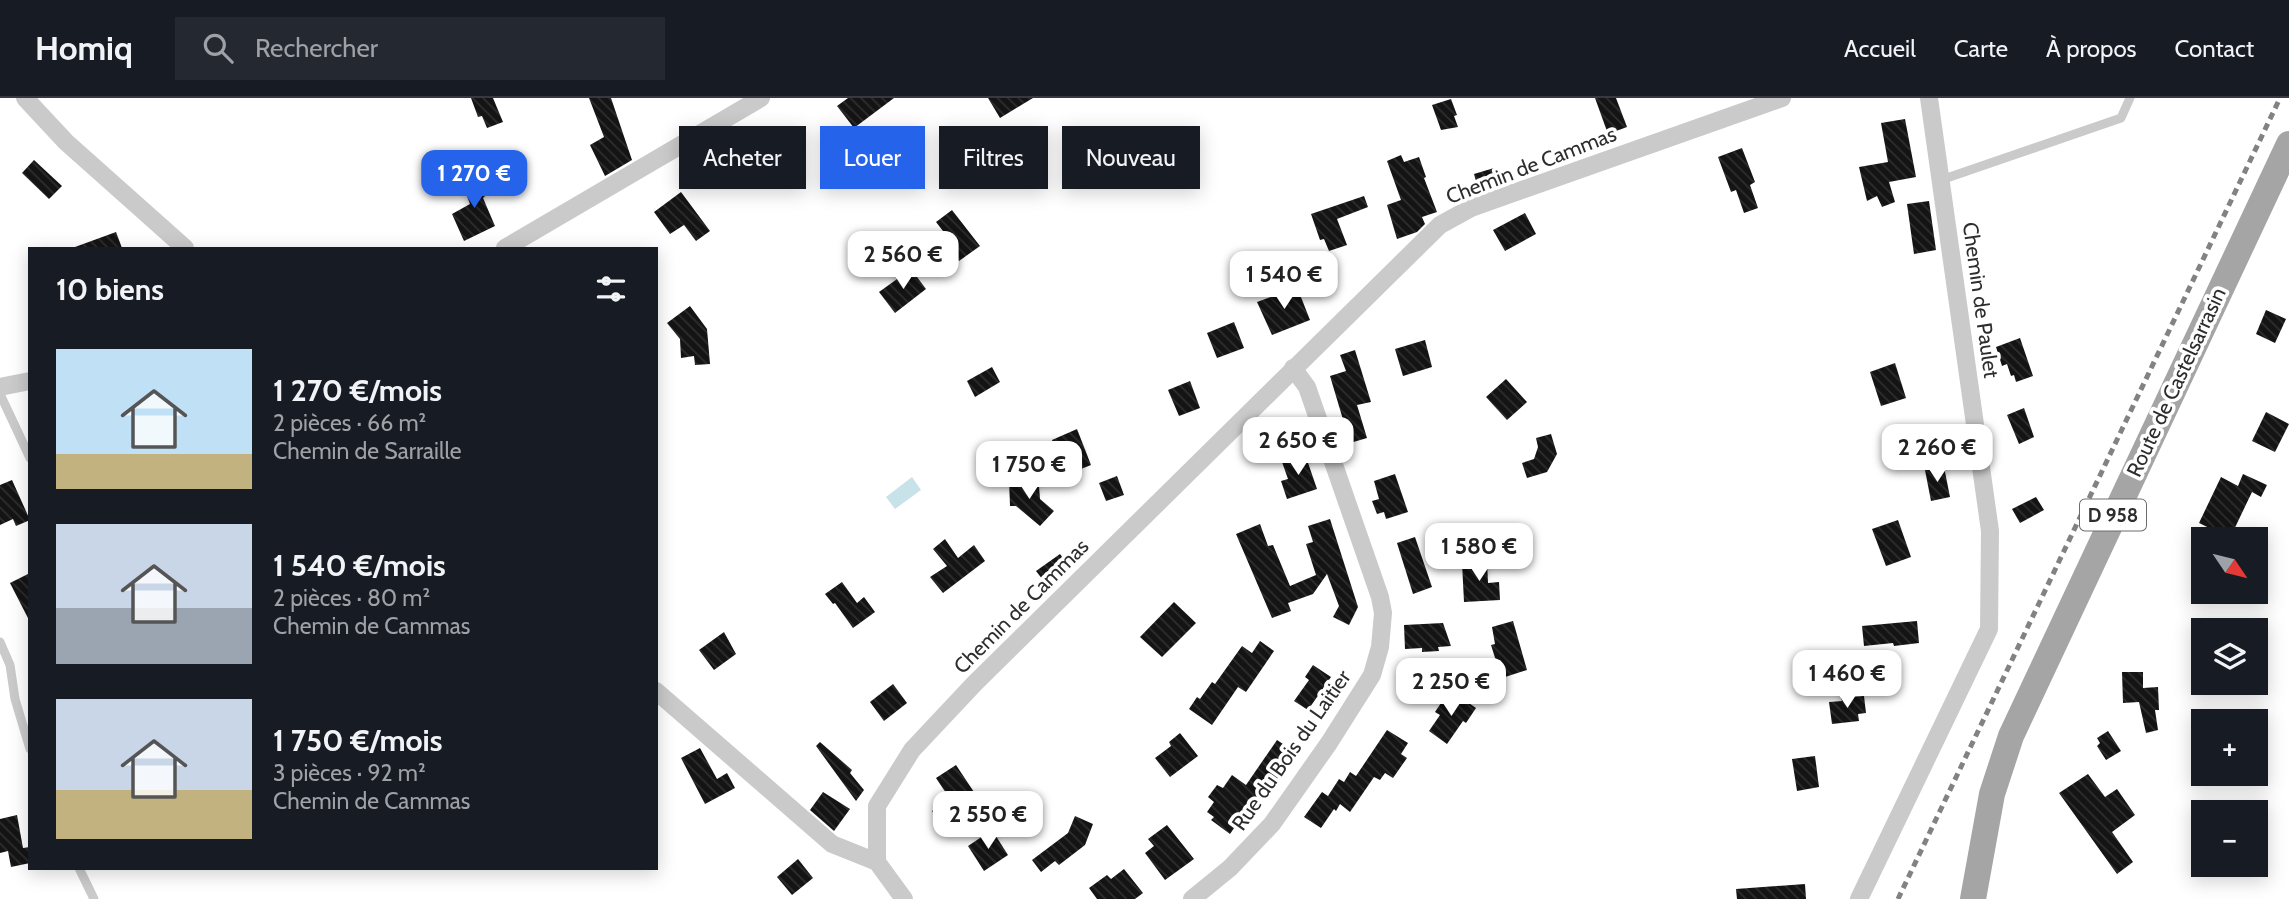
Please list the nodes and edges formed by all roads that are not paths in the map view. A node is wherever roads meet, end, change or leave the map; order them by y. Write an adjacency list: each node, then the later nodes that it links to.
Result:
1 (25, 98): 8 (street)
2 (761, 98): 9 (street)
3 (1782, 98): 10 (street, Chemin de Cammas)
4 (1929, 98): 7 (street, Chemin de Paulet)
5 (2130, 98): 7 (lane)
6 (2289, 144): 24 (main road, Route de Castelsarrasin / D 958)
7 (1941, 180): 23 (street, Chemin de Paulet)
8 (184, 247)
9 (508, 247)
10 (1293, 368): 18 (street, Chemin de Cammas); 22 (street, Rue du Bois du Laitier)
11 (28, 381): 12 (street)
12 (0, 387)
13 (0, 394): 14 (lane)
14 (28, 454)
15 (0, 642): 17 (lane)
16 (658, 693): 18 (street)
17 (28, 742)
18 (877, 862): 21 (street)
19 (80, 870): 20 (lane)
20 (94, 899)
21 (904, 899)
22 (1192, 899)
23 (1859, 899)
24 (1973, 899)

